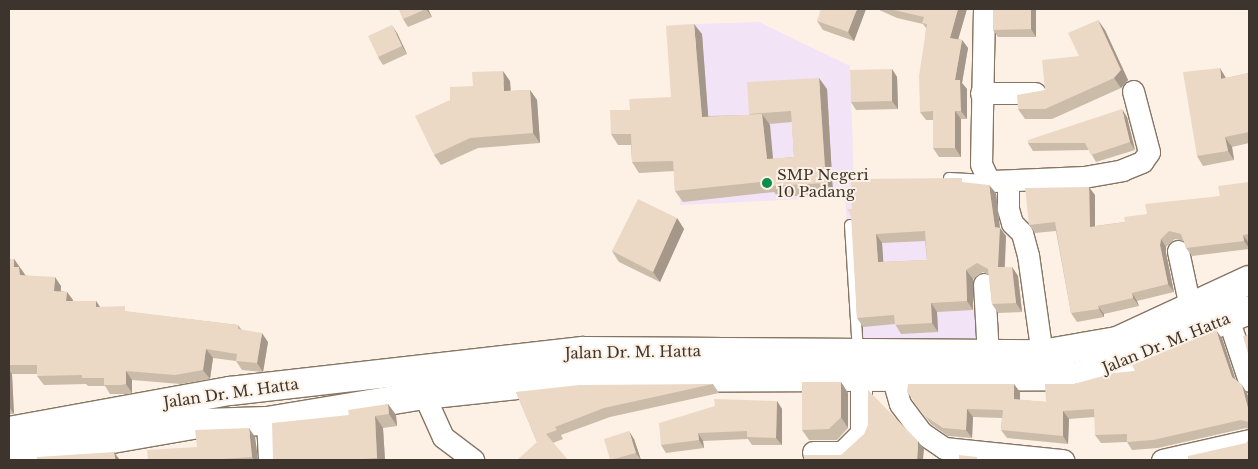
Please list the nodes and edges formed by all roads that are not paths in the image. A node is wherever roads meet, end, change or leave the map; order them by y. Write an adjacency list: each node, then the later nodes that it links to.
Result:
1 (984, 9): 4 (street)
2 (1133, 91): 6 (street)
3 (1035, 93): 4 (street)
4 (980, 94): 6 (street)
5 (935, 179): 6 (lane)
6 (1001, 181): 14 (street)
7 (850, 225): 13 (lane)
8 (1178, 251): 11 (street)
9 (1249, 280): 11 (main road, Jalan Dr. M. Hatta)
10 (984, 284): 15 (street)
11 (1190, 307): 14 (main road, Jalan Dr. M. Hatta)
12 (1239, 314): 16 (main road, Jalan Dr. M. Hatta); 18 (street)
13 (858, 352): 15 (main road, Jalan Dr. M. Hatta); 21 (main road, Jalan Dr. M. Hatta)
14 (1042, 354): 15 (main road, Jalan Dr. M. Hatta)
15 (988, 356)
16 (892, 376): 17 (main road, Jalan Dr. M. Hatta); 28 (street)
17 (861, 379): 19 (main road, Jalan Dr. M. Hatta); 23 (street)
18 (1249, 381)
19 (424, 395): 20 (main road, Jalan Dr. M. Hatta); 27 (street)
20 (267, 421): 24 (main road, Jalan Dr. M. Hatta); 26 (street)
21 (9, 431)
22 (1249, 440): 29 (street)
23 (813, 452)
24 (68, 453): 25 (main road, Jalan Dr. M. Hatta)
25 (9, 456)
26 (269, 460)
27 (473, 460)
28 (1063, 460)
29 (1162, 460)

